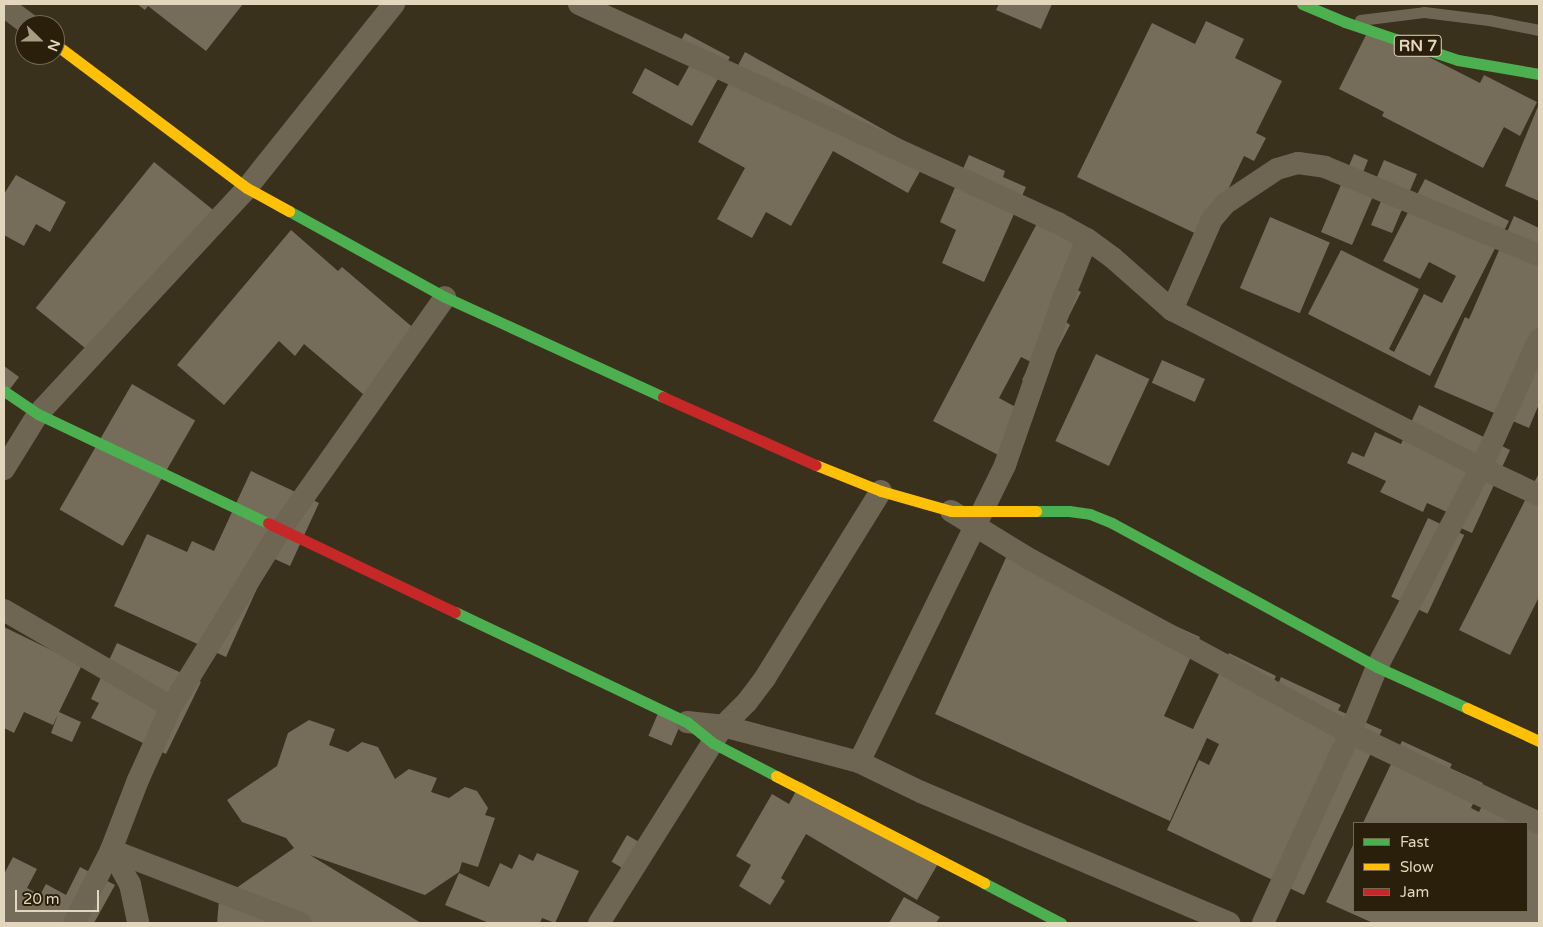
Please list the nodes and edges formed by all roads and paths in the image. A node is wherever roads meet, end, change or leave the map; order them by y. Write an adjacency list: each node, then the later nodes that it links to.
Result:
1 (394, 4): 10 (street)
2 (579, 4): 11 (street)
3 (1302, 4): 6 (street, RN 7)
4 (4, 6): 5 (street)
5 (16, 15)
6 (1345, 22): 7 (lane); 9 (street, RN 7)
7 (1539, 30)
8 (65, 52): 10 (street)
9 (1539, 74)
10 (247, 188): 13 (street); 17 (street)
11 (1087, 239): 14 (street); 23 (street)
12 (1539, 255): 14 (street)
13 (445, 297): 20 (street); 24 (street)
14 (1172, 310): 18 (street)
15 (1539, 339): 18 (street)
16 (4, 391): 17 (street)
17 (38, 414): 19 (street); 24 (street)
18 (1482, 468): 21 (street); 26 (street)
19 (4, 469)
20 (881, 491): 22 (street); 30 (street)
21 (1539, 495)
22 (951, 511): 23 (street)
23 (979, 518): 26 (street); 29 (street); 32 (street)
24 (281, 529): 27 (street); 28 (street)
25 (4, 610): 27 (street)
26 (1377, 667): 29 (street); 31 (street)
27 (171, 707): 34 (street)
28 (687, 722): 30 (street)
29 (1350, 733): 33 (street); 41 (street)
30 (718, 734): 32 (street); 38 (street); 39 (street)
31 (1539, 741)
32 (859, 762): 40 (street)
33 (1539, 823)
34 (111, 850): 35 (street); 36 (street); 37 (street)
35 (74, 923)
36 (138, 923)
37 (300, 923)
38 (599, 923)
39 (1061, 923)
40 (1229, 923)
41 (1263, 923)

